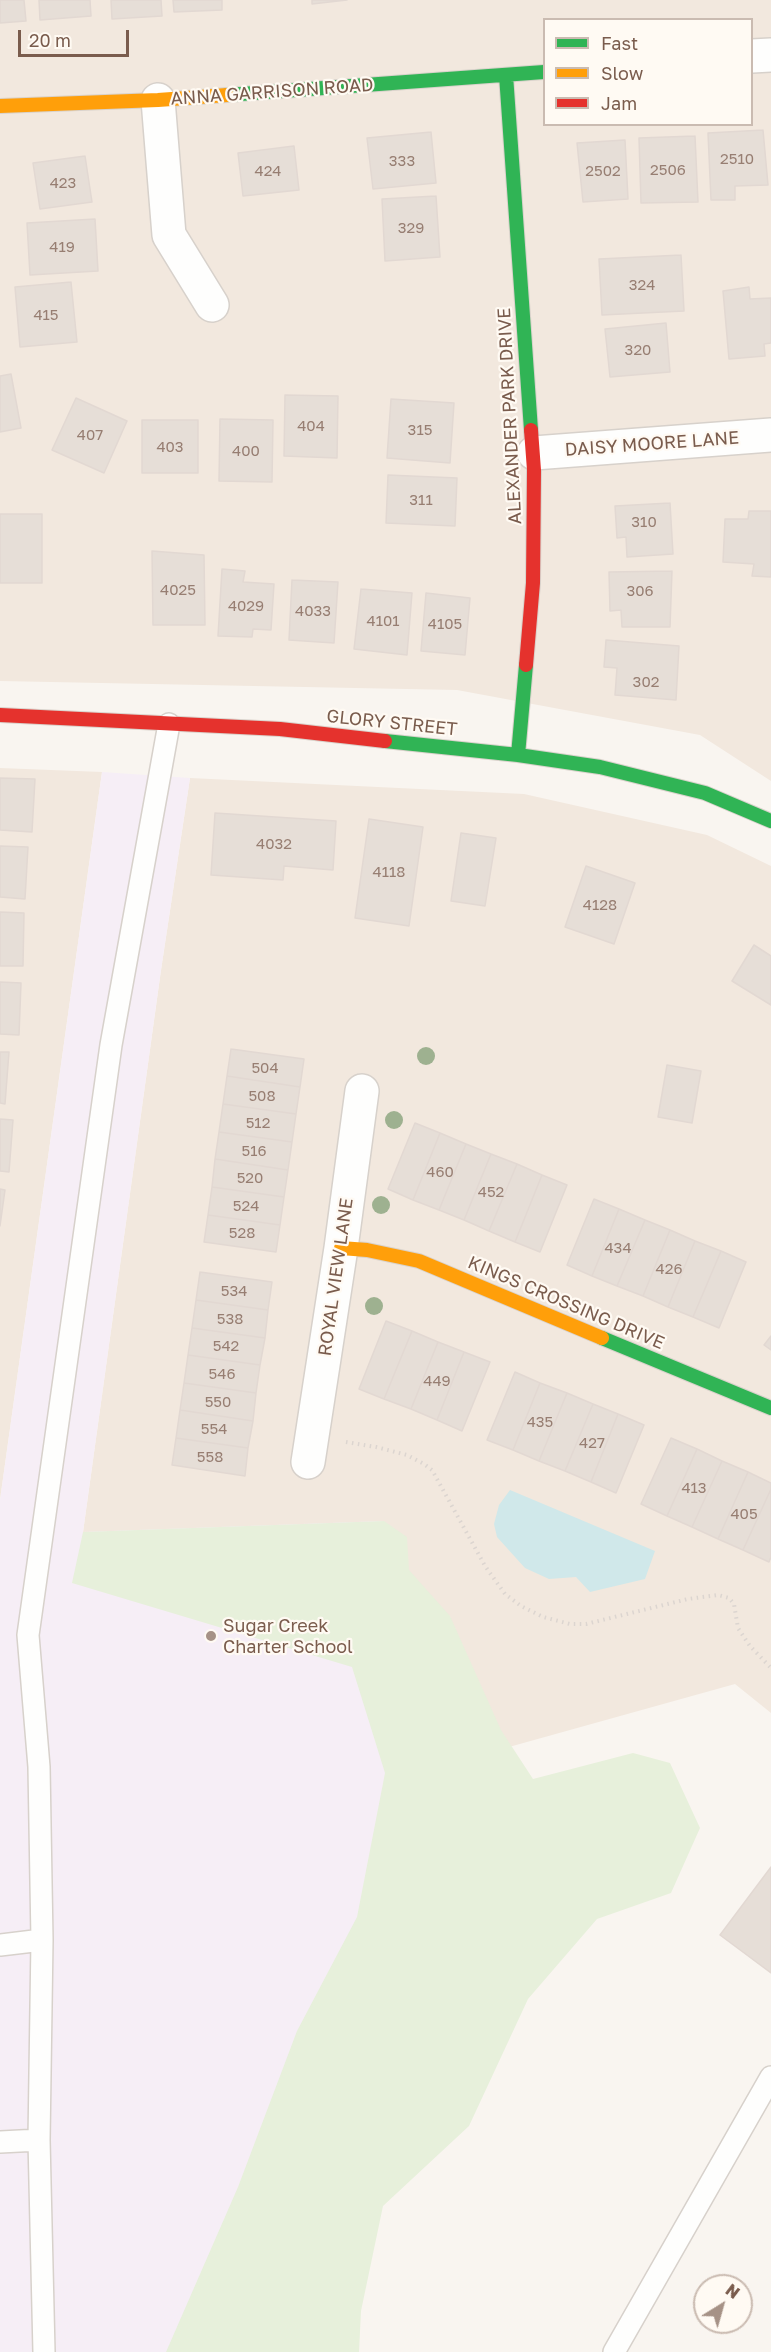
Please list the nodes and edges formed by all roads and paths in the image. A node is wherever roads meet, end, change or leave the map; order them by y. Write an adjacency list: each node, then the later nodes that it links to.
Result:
1 (771, 55): 2 (street)
2 (753, 56)
3 (543, 72): 4 (street, ANNA GARRISON ROAD)
4 (506, 75): 5 (street, ANNA GARRISON ROAD); 9 (street, ALEXANDER PARK DRIVE)
5 (158, 100): 6 (street, ANNA GARRISON ROAD); 7 (street)
6 (0, 106)
7 (212, 305)
8 (771, 435): 9 (street, DAISY MOORE LANE)
9 (534, 453): 12 (street, ALEXANDER PARK DRIVE)
10 (0, 715): 11 (street, GLORY STREET)
11 (169, 724): 12 (street, GLORY STREET); 20 (lane)
12 (518, 755): 13 (street, GLORY STREET)
13 (771, 821)
14 (362, 1091): 15 (street, ROYAL VIEW LANE)
15 (341, 1248): 16 (street, KINGS CROSSING DRIVE); 18 (street, ROYAL VIEW LANE)
16 (771, 1408)
17 (336, 1440): 19 (path)
18 (308, 1462)
19 (771, 1668)
20 (42, 1940): 21 (lane); 23 (lane)
21 (0, 1945)
22 (771, 2077): 26 (lane)
23 (39, 2140): 24 (lane); 25 (lane)
24 (0, 2142)
25 (44, 2352)
26 (614, 2352)

